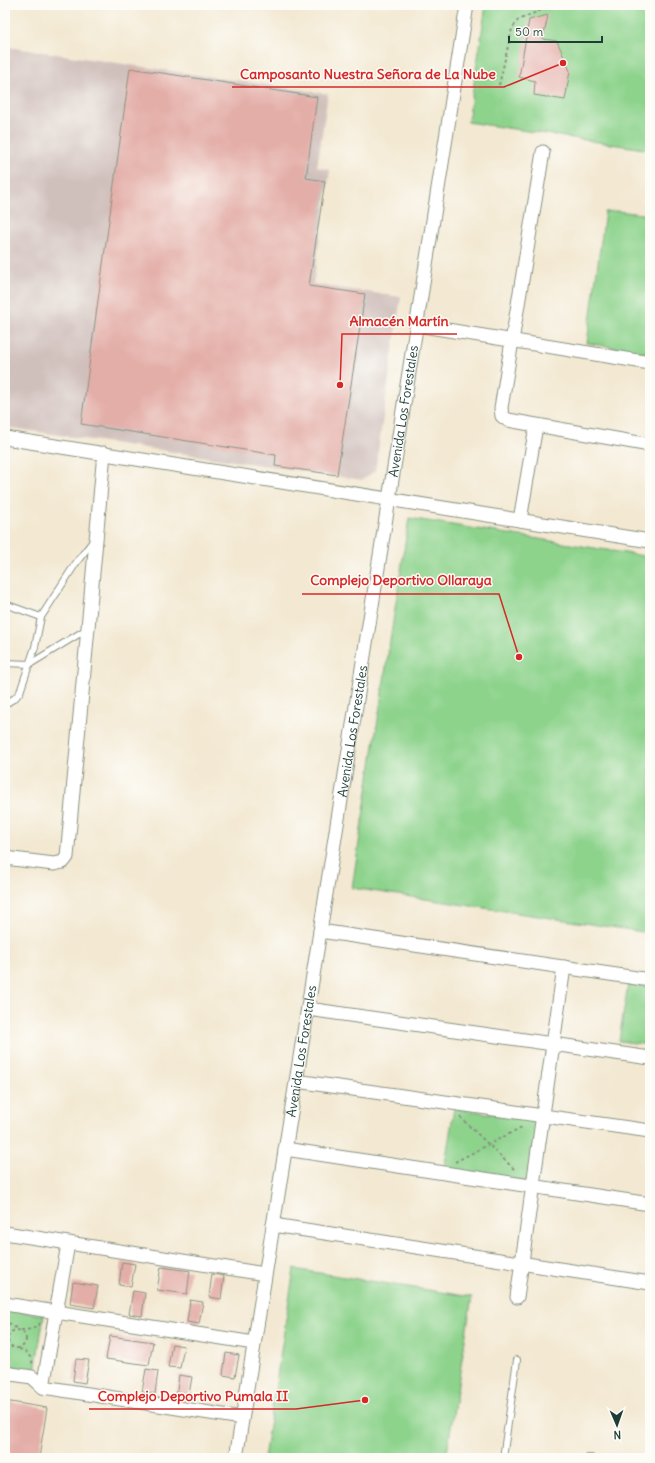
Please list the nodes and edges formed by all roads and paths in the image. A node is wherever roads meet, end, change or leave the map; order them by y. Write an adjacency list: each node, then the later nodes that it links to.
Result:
1 (467, 5): 5 (street, Avenida Los Forestales)
2 (553, 5): 3 (path)
3 (499, 85)
4 (543, 152): 6 (street)
5 (417, 325): 6 (street); 12 (street, Avenida Los Forestales)
6 (512, 340): 7 (street); 8 (street)
7 (650, 363)
8 (536, 426): 10 (street); 13 (street)
9 (5, 438): 11 (street)
10 (650, 445)
11 (104, 453): 12 (street); 14 (street)
12 (389, 499): 13 (street); 23 (street, Avenida Los Forestales)
13 (520, 520): 15 (street)
14 (96, 537): 17 (lane); 18 (street)
15 (650, 541)
16 (5, 604): 17 (lane)
17 (41, 617): 20 (lane)
18 (88, 628): 20 (lane); 22 (street)
19 (5, 663): 20 (lane)
20 (30, 664): 21 (lane)
21 (5, 704)
22 (5, 858)
23 (320, 931): 24 (street); 26 (street, Avenida Los Forestales)
24 (564, 967): 25 (street); 27 (street)
25 (650, 980)
26 (308, 1009): 27 (street); 29 (street, Avenida Los Forestales)
27 (553, 1044): 28 (street); 31 (street)
28 (650, 1058)
29 (296, 1081): 30 (street); 34 (street, Avenida Los Forestales)
30 (453, 1103): 31 (street); 33 (path)
31 (543, 1116): 32 (street); 33 (path); 36 (street)
32 (650, 1131)
33 (488, 1145): 35 (path); 36 (path)
34 (285, 1149): 35 (street); 38 (street, Avenida Los Forestales)
35 (443, 1173): 36 (street)
36 (533, 1187): 37 (street); 41 (street)
37 (650, 1204)
38 (273, 1225): 41 (street); 42 (street, Avenida Los Forestales)
39 (5, 1233): 40 (street)
40 (68, 1244): 42 (street); 47 (street)
41 (522, 1263): 43 (street); 44 (street)
42 (265, 1274): 50 (street, Avenida Los Forestales)
43 (650, 1283)
44 (517, 1296)
45 (5, 1304): 46 (street)
46 (42, 1310): 47 (street); 49 (path)
47 (56, 1312): 50 (street); 56 (street)
48 (5, 1318): 49 (path)
49 (20, 1330): 52 (path); 52 (path)
50 (254, 1343): 57 (street, Avenida Los Forestales)
51 (5, 1348): 52 (path)
52 (15, 1348): 55 (path)
53 (517, 1360): 59 (lane)
54 (5, 1373): 55 (street)
55 (32, 1377): 56 (street)
56 (43, 1387): 57 (street)
57 (242, 1418): 58 (street, Avenida Los Forestales)
58 (236, 1458)
59 (503, 1458)
60 (588, 1458): 61 (lane)
61 (591, 1458)

